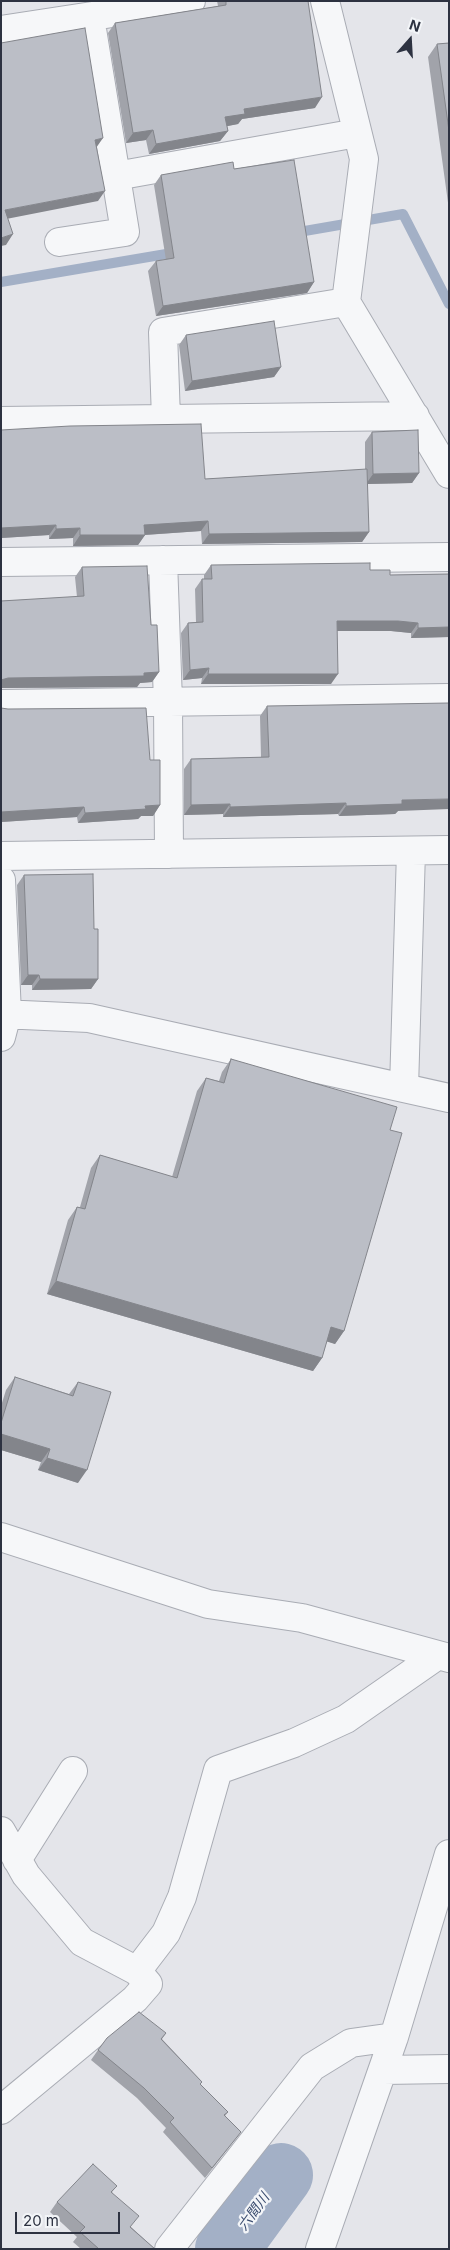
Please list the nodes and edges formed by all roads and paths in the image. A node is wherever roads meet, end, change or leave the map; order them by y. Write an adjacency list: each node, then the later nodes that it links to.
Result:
1 (191, 1): 3 (street)
2 (325, 1): 5 (street)
3 (90, 17): 4 (street); 6 (street)
4 (1, 30)
5 (357, 133): 6 (street); 8 (street)
6 (116, 176): 7 (street)
7 (59, 242)
8 (346, 302): 9 (street); 10 (street)
9 (415, 416): 10 (street); 12 (street)
10 (166, 419): 11 (street)
11 (1, 422)
12 (449, 474)
13 (449, 557): 14 (street)
14 (164, 560): 15 (street); 17 (street)
15 (1, 562)
16 (449, 698): 17 (street)
17 (168, 702): 18 (street); 21 (street)
18 (1, 704)
19 (449, 850): 20 (street)
20 (411, 851): 21 (street); 25 (street)
21 (169, 854): 22 (street)
22 (1, 856)
23 (1, 880): 24 (street)
24 (3, 1022): 25 (street)
25 (404, 1088): 26 (street)
26 (449, 1098)
27 (6, 1547): 28 (street)
28 (443, 1657): 33 (street)
29 (73, 1771): 32 (street)
30 (1, 1831): 32 (street)
31 (449, 1854): 34 (street)
32 (17, 1860): 33 (street)
33 (137, 1971): 37 (street)
34 (394, 2037): 36 (street); 38 (street)
35 (449, 2069): 36 (street)
36 (383, 2070): 39 (street)
37 (1, 2110)
38 (169, 2249)
39 (320, 2249)

